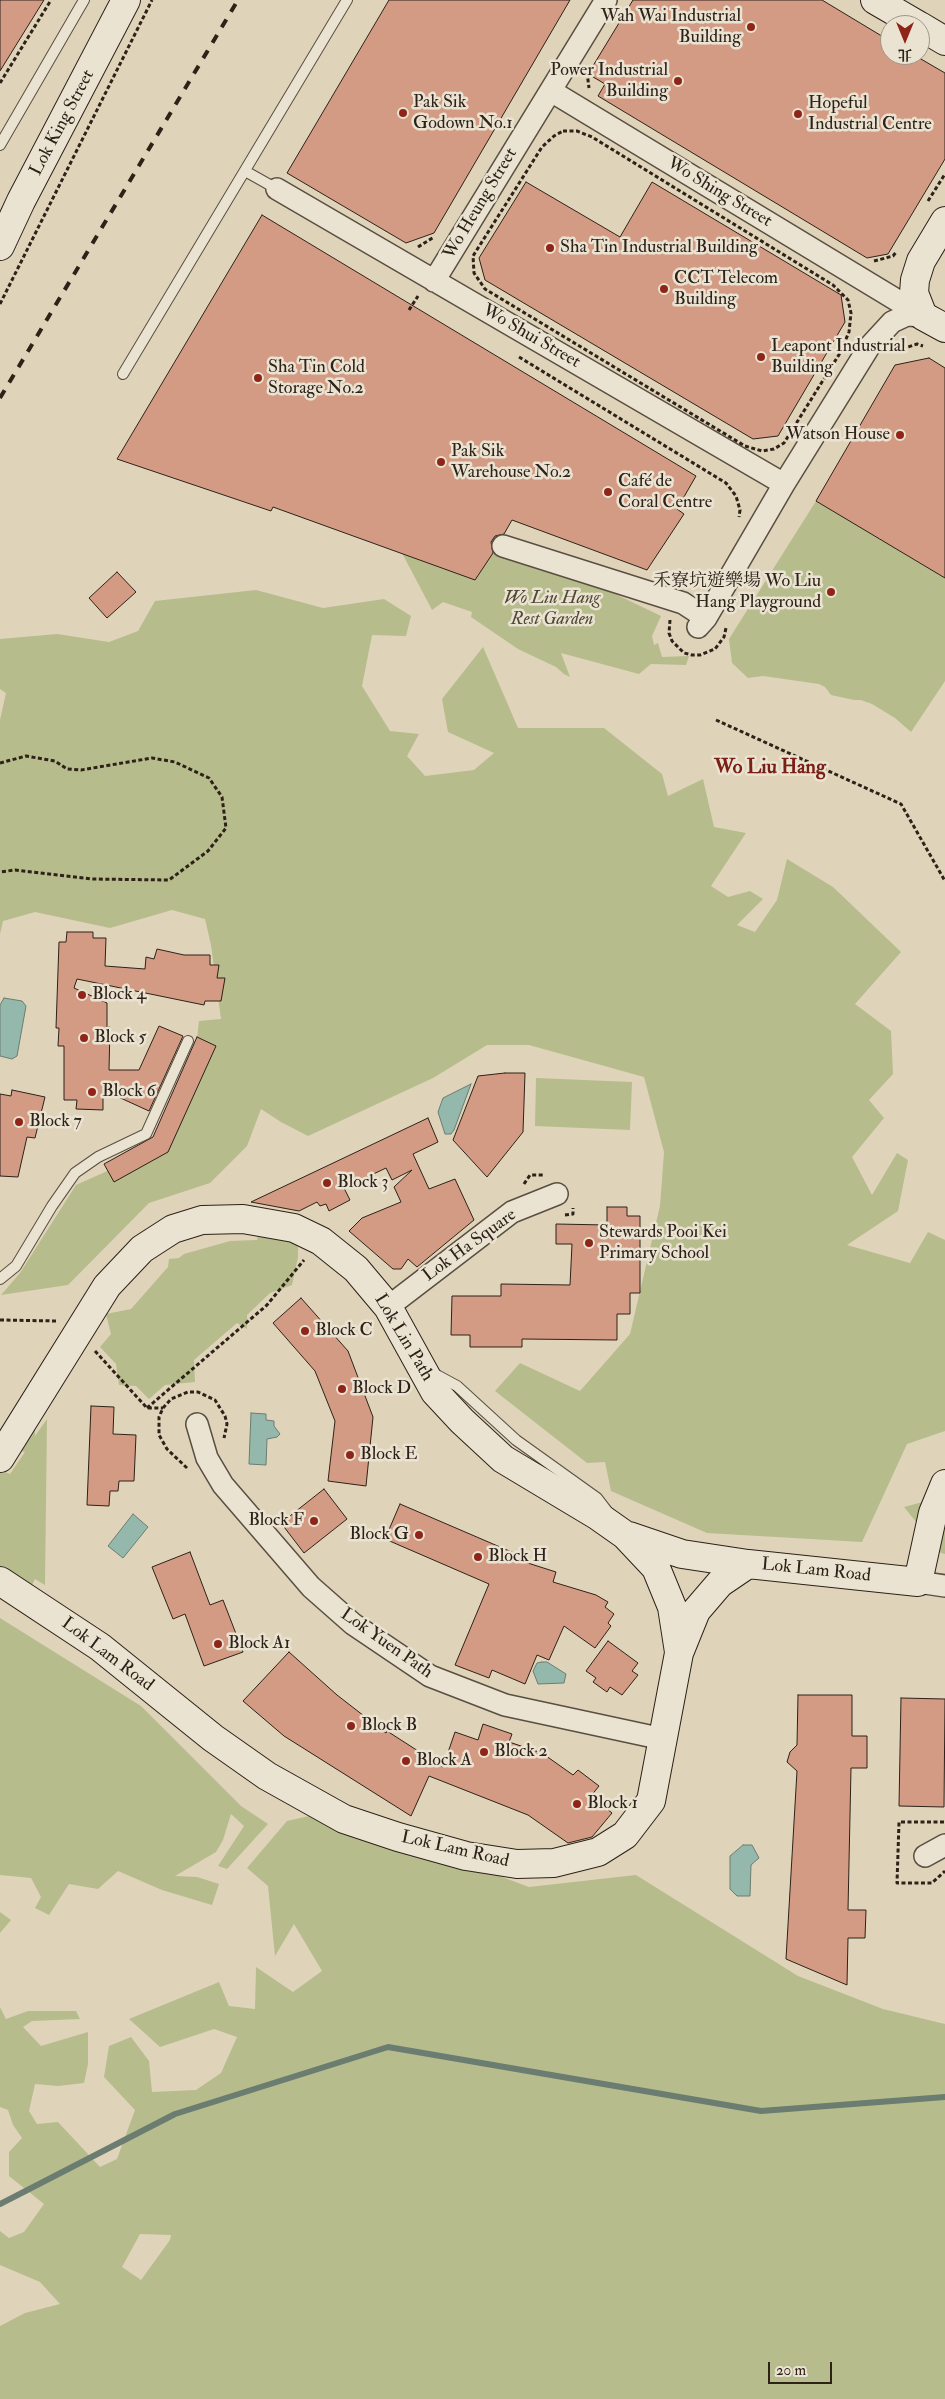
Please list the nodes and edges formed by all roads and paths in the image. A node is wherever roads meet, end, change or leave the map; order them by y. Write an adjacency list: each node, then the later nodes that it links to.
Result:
1 (51, 0): 12 (path)
2 (84, 0): 15 (lane)
3 (126, 0): 21 (street, Lok King Street)
4 (152, 0): 30 (path, bridge)
5 (347, 0): 16 (lane)
6 (606, 0): 13 (street, Wo Heung Street)
7 (875, 0): 8 (street)
8 (900, 15)
9 (930, 32): 10 (street)
10 (945, 41)
11 (588, 67): 14 (path)
12 (0, 83)
13 (550, 91): 25 (street, Wo Heung Street); 32 (street, Wo Shing Street)
14 (593, 95)
15 (0, 145)
16 (245, 171): 18 (lane); 34 (lane)
17 (945, 174): 19 (path)
18 (277, 190): 25 (street, Wo Shui Street)
19 (935, 214): 32 (street)
20 (436, 236): 22 (path)
21 (0, 246)
22 (411, 247)
23 (901, 247): 24 (path)
24 (871, 261)
25 (434, 281): 35 (street, Wo Shui Street)
26 (485, 288): 26 (path)
27 (410, 291): 28 (path)
28 (418, 296): 29 (path); 31 (path)
29 (427, 301)
30 (0, 304)
31 (409, 310)
32 (934, 322): 35 (street)
33 (518, 356): 36 (path)
34 (123, 374)
35 (784, 484): 37 (street)
36 (739, 522)
37 (504, 546)
38 (716, 720): 41 (path)
39 (0, 763): 40 (path)
40 (0, 872)
41 (945, 881)
42 (188, 1041): 45 (lane)
43 (557, 1194): 46 (street, Lok Ha Square)
44 (307, 1256): 50 (path)
45 (0, 1279)
46 (388, 1307): 53 (street, Lok Lin Path); 55 (street, Lok Lin Path)
47 (0, 1320): 48 (path)
48 (60, 1321)
49 (91, 1346): 50 (path)
50 (147, 1408): 51 (path)
51 (163, 1408)
52 (197, 1424): 61 (street, Lok Yuen Path)
53 (0, 1458)
54 (945, 1484): 58 (street)
55 (625, 1535): 56 (street, Lok Lin Path); 60 (street, Lok Lin Path)
56 (748, 1564): 58 (street, Lok Lam Road); 60 (street, Lok Lam Road)
57 (0, 1581): 61 (street, Lok Lam Road)
58 (918, 1582): 59 (street, Lok Lam Road)
59 (945, 1586)
60 (679, 1653): 61 (street, Lok Lam Road)
61 (663, 1739)
62 (945, 1845): 63 (street)
63 (924, 1856)

